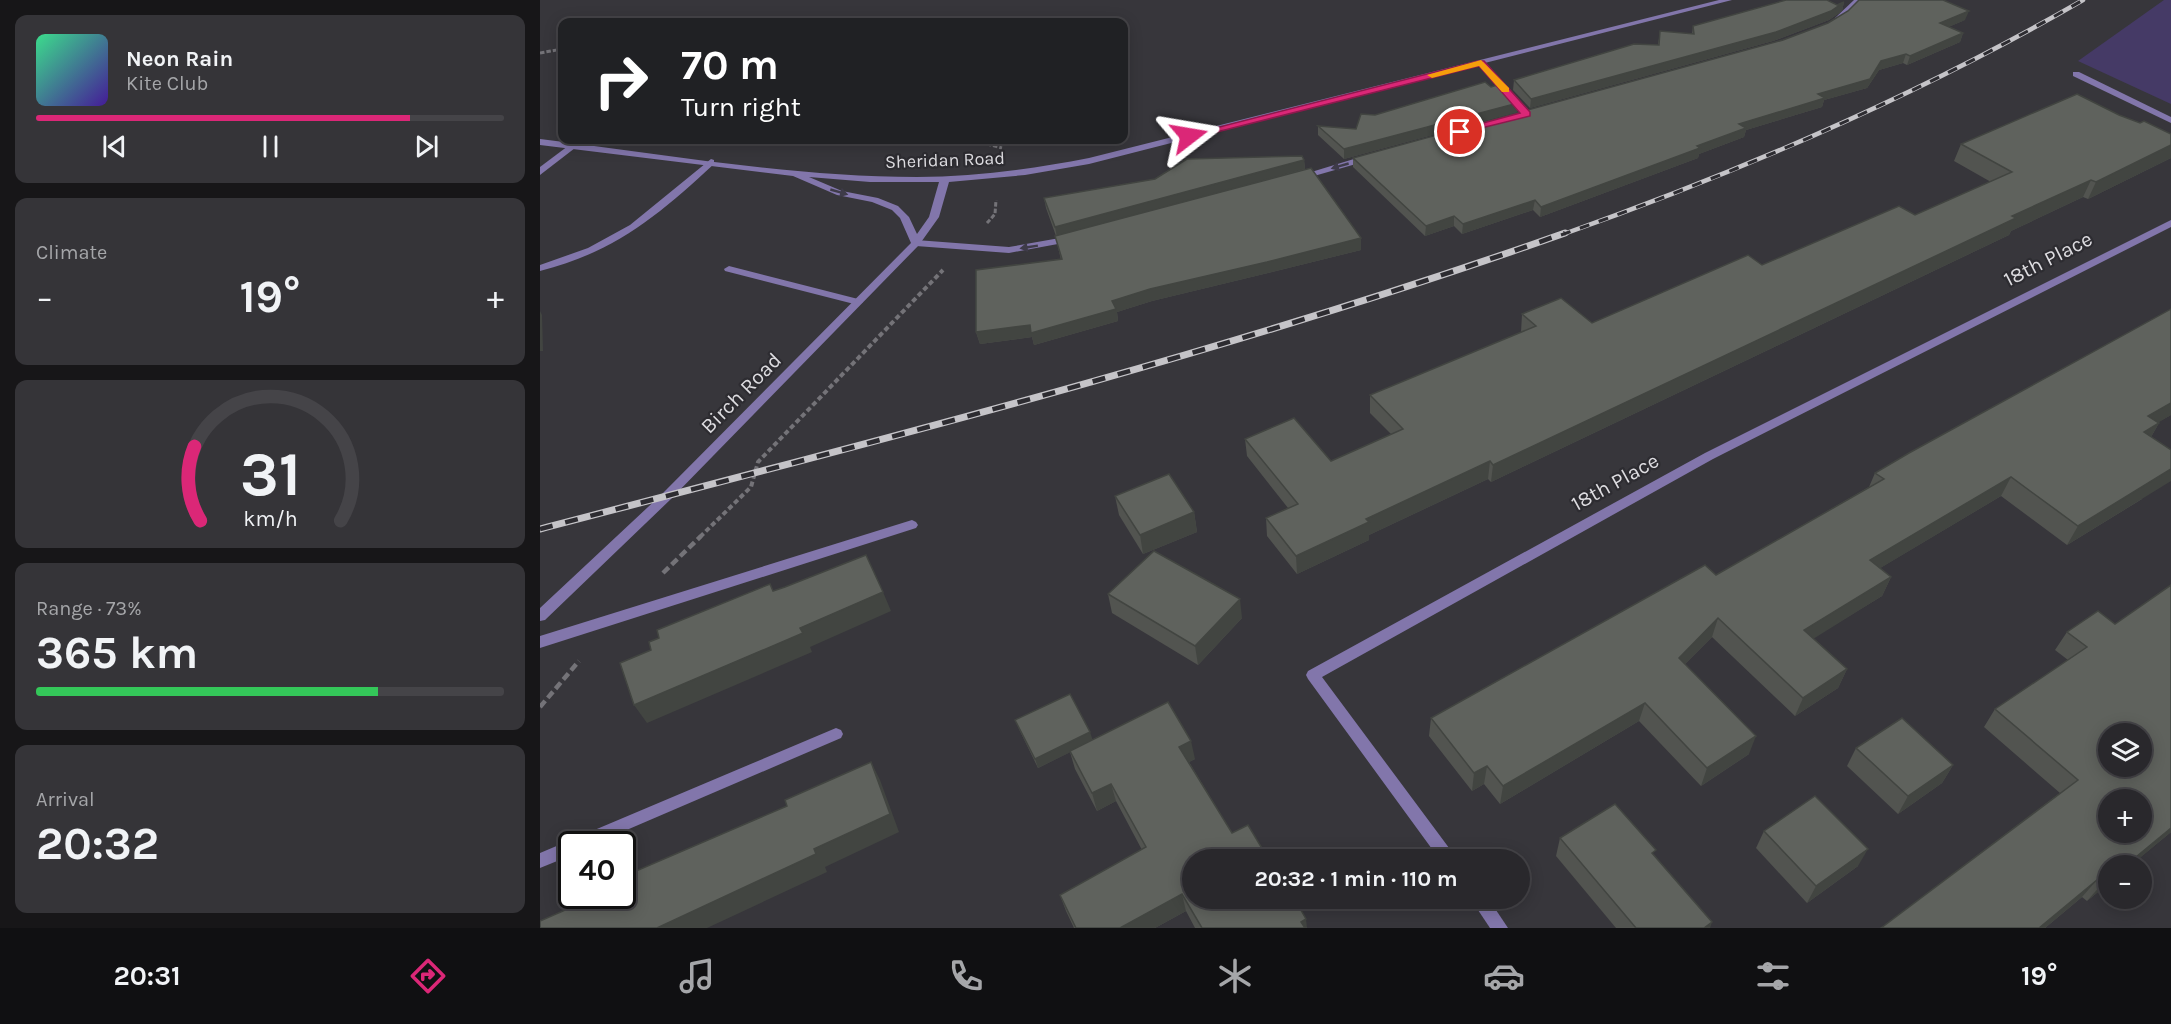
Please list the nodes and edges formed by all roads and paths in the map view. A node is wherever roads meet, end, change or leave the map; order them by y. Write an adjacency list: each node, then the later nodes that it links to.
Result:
1 (1728, 0): 6 (street, Sheridan Road)
2 (1853, 2): 3 (street)
3 (1833, 24)
4 (558, 50): 5 (path)
5 (540, 53)
6 (1481, 63): 9 (street); 19 (street, Sheridan Road)
7 (2076, 74): 11 (street)
8 (1538, 111): 9 (street)
9 (1527, 114): 10 (street)
10 (1515, 117)
11 (2171, 120)
12 (540, 142): 14 (street, Sheridan Road)
13 (995, 144): 19 (path)
14 (572, 146): 16 (street, Sheridan Road); 18 (street)
15 (1379, 155): 21 (street, one-way to 21)
16 (711, 162): 17 (street, Sheridan Road); 26 (street)
17 (785, 171): 20 (street, Sheridan Road); 24 (street, one-way to 24)
18 (540, 172)
19 (997, 175): 20 (street, Sheridan Road); 25 (path)
20 (945, 179): 24 (street, Birch Road)
21 (1288, 180)
22 (2171, 223): 37 (street, 18th Place)
23 (1077, 237): 25 (street, one-way to 25)
24 (916, 243): 25 (street); 28 (street, Birch Road)
25 (964, 248): 30 (path)
26 (540, 268)
27 (729, 269): 28 (street)
28 (858, 302): 31 (street, Birch Road)
29 (912, 525): 32 (street)
30 (658, 577)
31 (540, 616)
32 (616, 618): 33 (street); 34 (path)
33 (540, 642)
34 (540, 707)
35 (836, 734): 36 (street)
36 (608, 831)
37 (1441, 849)
38 (558, 853): 39 (street)
39 (540, 861)
40 (1486, 909): 41 (street)
41 (1500, 928)

